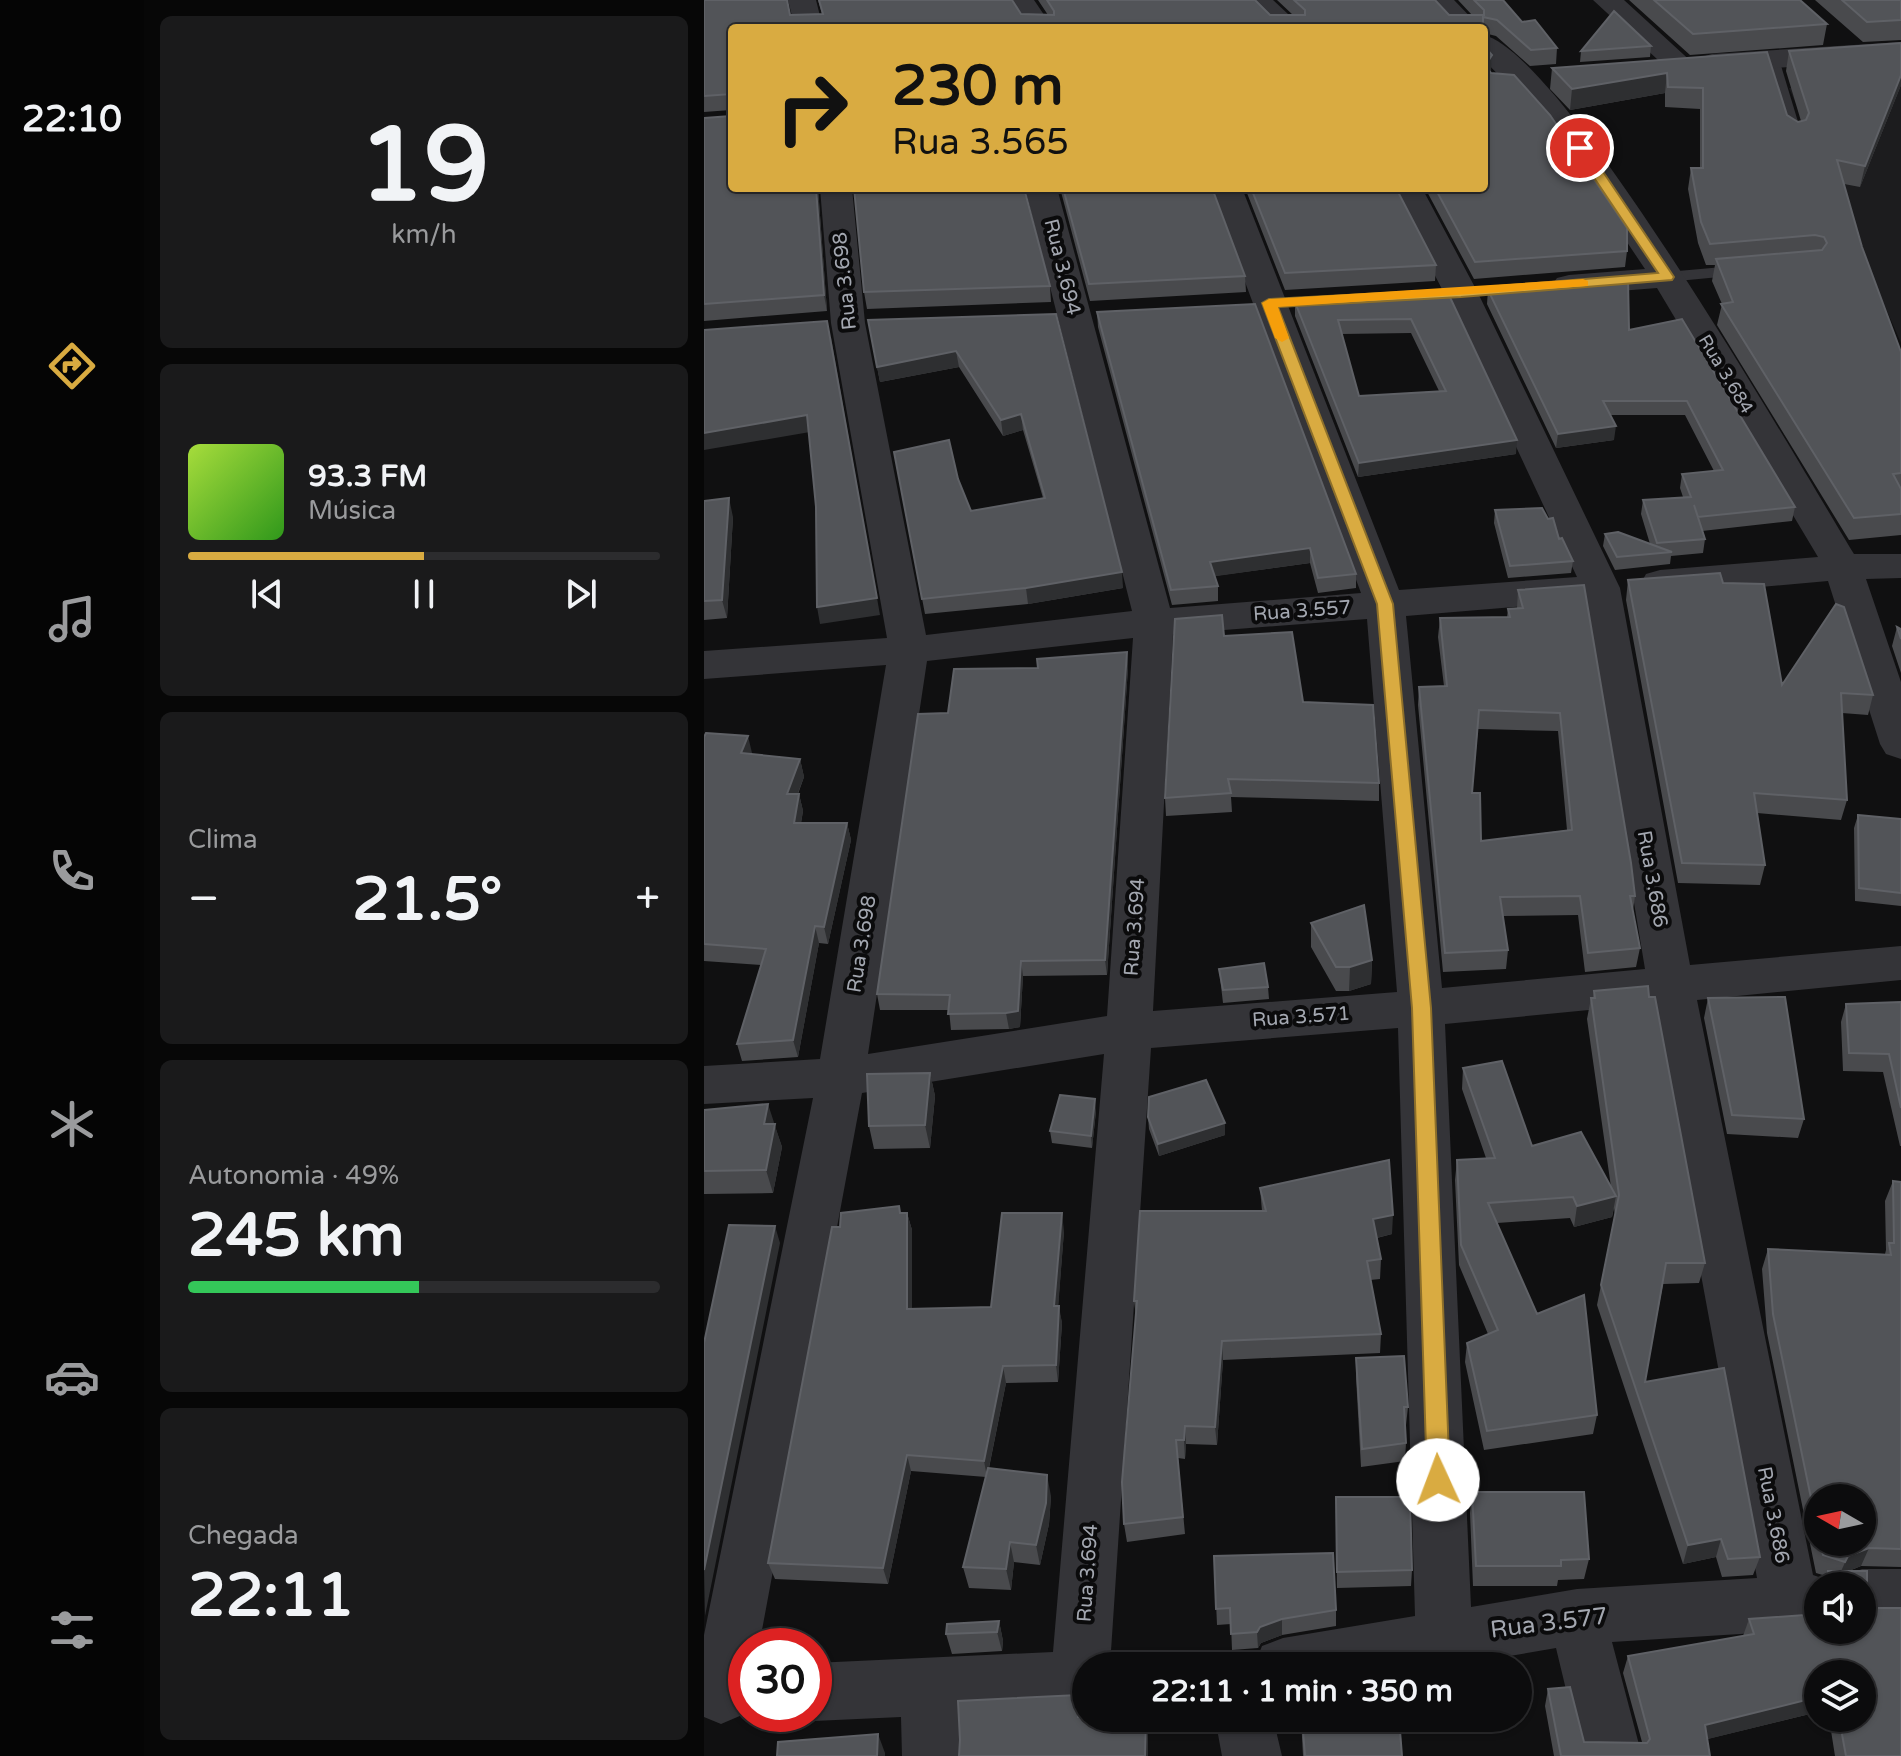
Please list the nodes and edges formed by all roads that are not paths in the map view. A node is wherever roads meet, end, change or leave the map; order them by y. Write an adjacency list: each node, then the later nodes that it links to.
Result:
1 (802, 0): 6 (street)
2 (1020, 0): 7 (street)
3 (1256, 0): 8 (street)
4 (1437, 0): 9 (street)
5 (1607, 0): 15 (street)
6 (808, 24)
7 (1036, 24)
8 (1284, 24)
9 (1463, 24)
10 (1824, 27): 13 (street)
11 (1488, 46): 17 (street, Rua 3.684)
12 (1901, 51): 13 (street)
13 (1855, 54): 14 (street)
14 (1771, 59): 15 (street); 19 (lane)
15 (1680, 65): 16 (street)
16 (1648, 68)
17 (1537, 76): 18 (street); 25 (street, Rua 3.684)
18 (1488, 82)
19 (1794, 135)
20 (836, 192): 32 (street, Rua 3.698)
21 (1042, 192): 31 (street, Rua 3.694)
22 (1227, 192): 30 (street)
23 (1408, 192): 29 (street, Rua 3.686)
24 (1768, 268): 25 (lane)
25 (1667, 277): 26 (street); 28 (street, Rua 3.684)
26 (1541, 287)
27 (1901, 566): 28 (street, Rua 3.557)
28 (1843, 567): 29 (street, Rua 3.557); 34 (street, Rua 3.684)
29 (1601, 588): 30 (street, Rua 3.557); 36 (street, Rua 3.686)
30 (1385, 604): 31 (street, Rua 3.557); 37 (street)
31 (1154, 622): 32 (street, Rua 3.557); 38 (street, Rua 3.694)
32 (909, 650): 33 (street, Rua 3.557); 39 (street, Rua 3.698)
33 (704, 665)
34 (1901, 744)
35 (1901, 963): 36 (street, Rua 3.571)
36 (1671, 986): 37 (street, Rua 3.571); 43 (street, Rua 3.686)
37 (1421, 1008): 38 (street, Rua 3.571); 45 (street)
38 (1129, 1031): 39 (street, Rua 3.571); 46 (street, Rua 3.694)
39 (841, 1077): 40 (street, Rua 3.571); 51 (street, Rua 3.698)
40 (704, 1085)
41 (1876, 1596): 42 (street)
42 (1901, 1596)
43 (1804, 1604): 44 (street, Rua 3.577)
44 (1577, 1617): 45 (street, Rua 3.577); 55 (street)
45 (1444, 1637): 47 (street, Rua 3.577)
46 (1085, 1652)
47 (1361, 1652)
48 (1072, 1680): 49 (street)
49 (929, 1689): 50 (street); 53 (street)
50 (832, 1692)
51 (724, 1696)
52 (1247, 1732): 54 (street)
53 (932, 1756)
54 (1252, 1756)
55 (1612, 1756)

